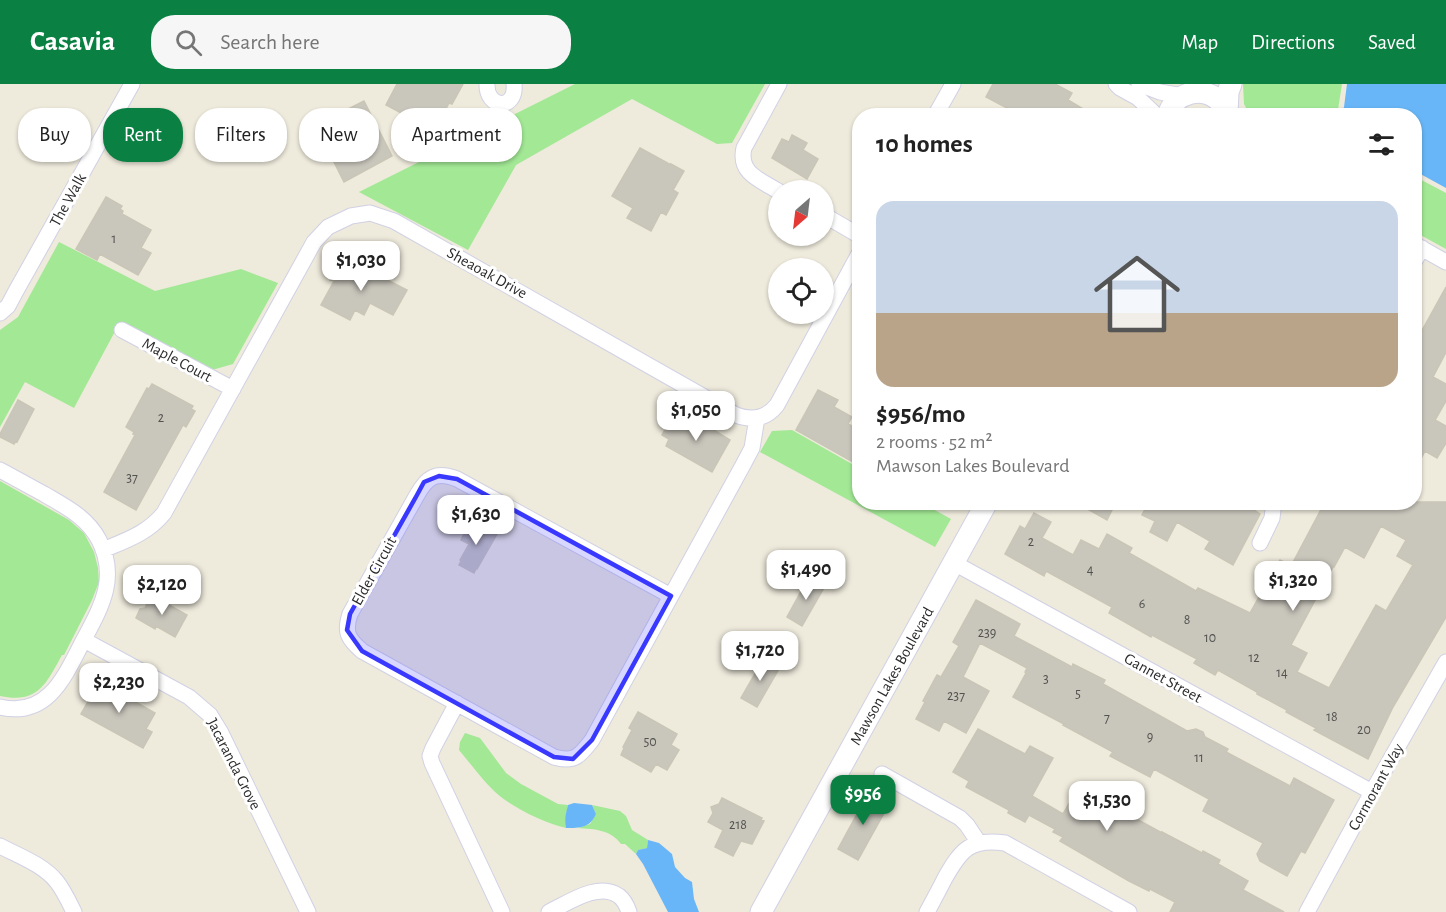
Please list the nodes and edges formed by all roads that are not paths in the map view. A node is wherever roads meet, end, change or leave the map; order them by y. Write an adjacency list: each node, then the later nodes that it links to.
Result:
1 (132, 84): 21 (street, The Walk)
2 (487, 84): 3 (street)
3 (514, 84)
4 (779, 84): 15 (street)
5 (953, 84): 10 (street)
6 (1116, 84): 11 (street)
7 (1139, 84): 9 (street)
8 (1231, 84): 14 (street)
9 (1192, 91): 12 (street); 13 (street)
10 (940, 108)
11 (1149, 108)
12 (1170, 108)
13 (1224, 108)
14 (1227, 108)
15 (768, 184)
16 (834, 222): 17 (street)
17 (852, 232)
18 (1422, 253): 19 (street)
19 (1446, 262)
20 (852, 267): 24 (street)
21 (0, 313)
22 (122, 330): 23 (street, Maple Court)
23 (233, 388): 24 (street, Sheaoak Drive); 29 (street, Sheaoak Drive)
24 (757, 418): 31 (street, Elder Circuit)
25 (0, 470): 29 (street)
26 (983, 510): 30 (street, Mawson Lakes Boulevard)
27 (1273, 510): 28 (street)
28 (1260, 543)
29 (104, 550): 32 (street)
30 (954, 563): 37 (street, Gannet Street); 45 (street, Mawson Lakes Boulevard)
31 (671, 596): 34 (street, Elder Circuit); 34 (street, Elder Circuit)
32 (84, 640): 35 (street); 41 (street, Jacaranda Grove)
33 (1446, 662): 37 (street, Cormorant Way)
34 (458, 703): 42 (street)
35 (0, 707)
36 (882, 774): 38 (street)
37 (1372, 792): 48 (street, Cormorant Way)
38 (979, 843): 46 (street); 47 (street)
39 (0, 846): 40 (street)
40 (68, 910)
41 (308, 912)
42 (502, 912)
43 (549, 912): 44 (street)
44 (629, 912)
45 (761, 912)
46 (927, 912)
47 (1129, 912)
48 (1307, 912)

